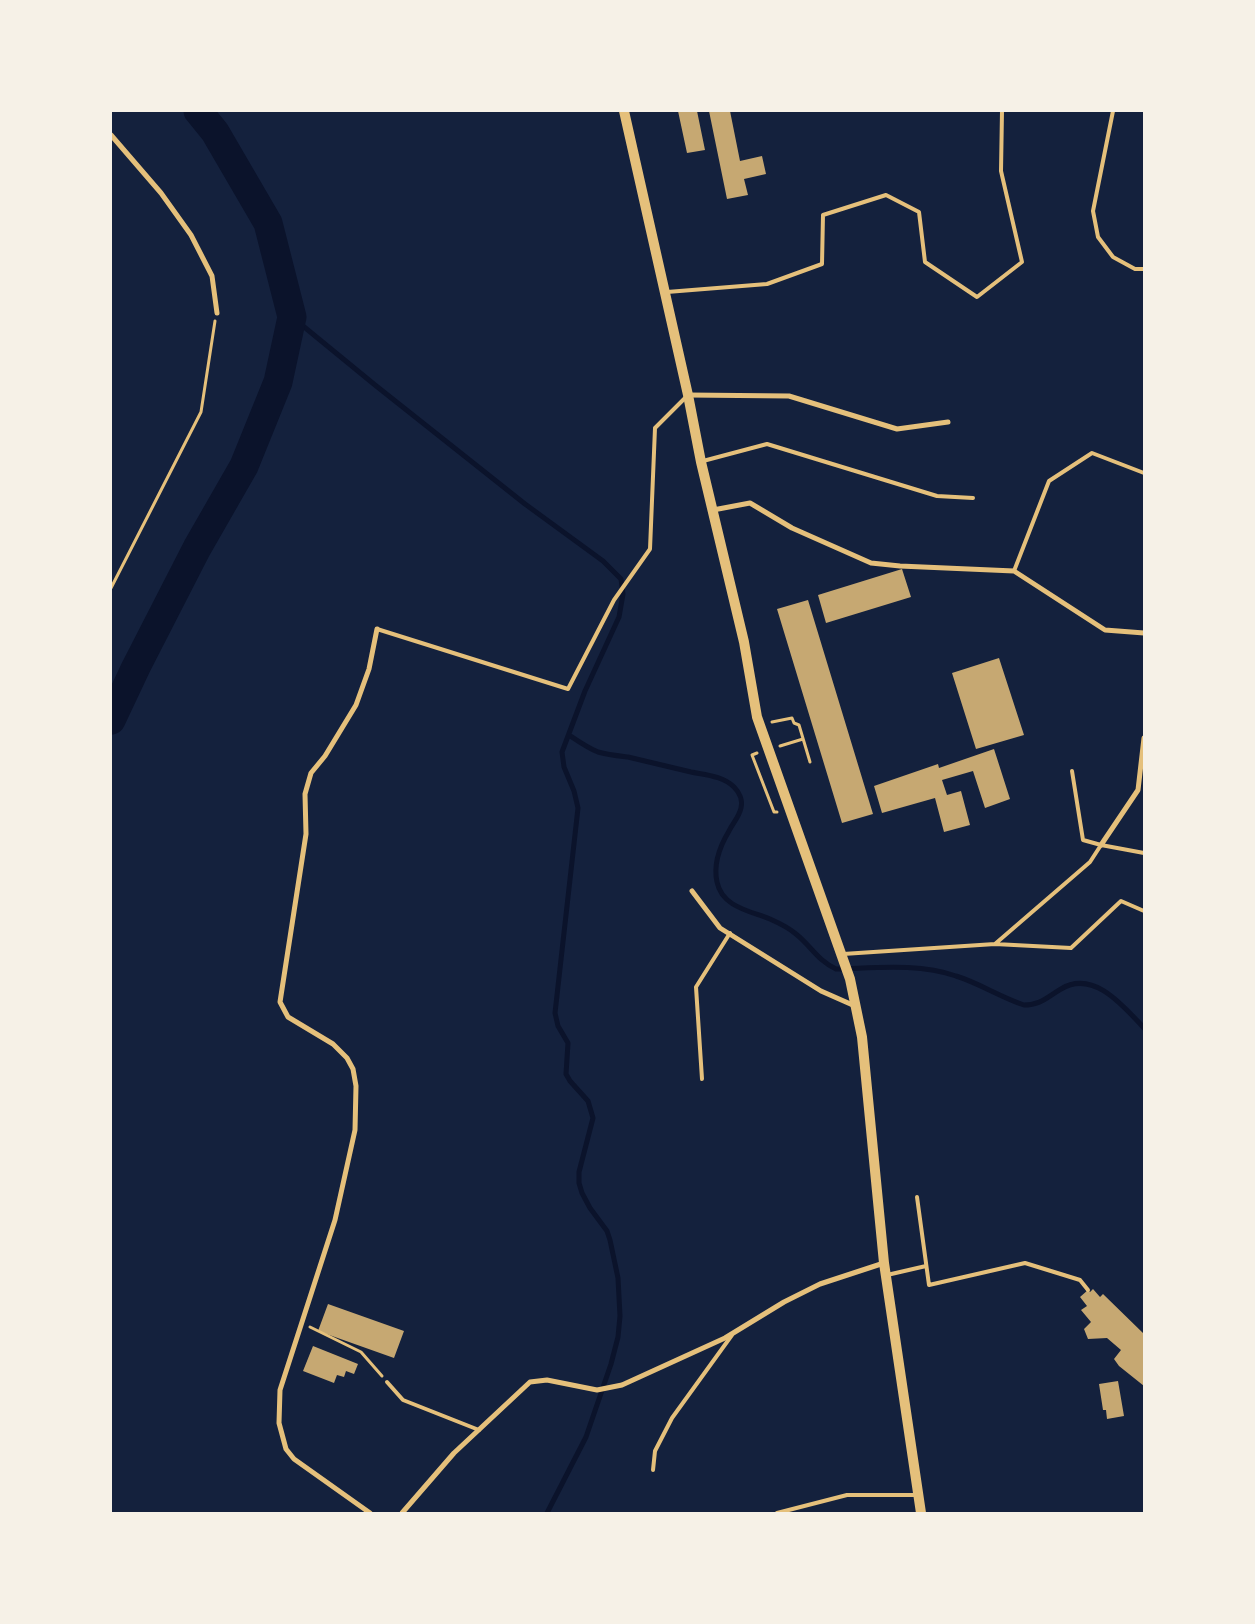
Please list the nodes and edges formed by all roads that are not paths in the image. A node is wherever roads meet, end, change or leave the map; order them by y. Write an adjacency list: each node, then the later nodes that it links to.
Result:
1 (624, 111): 6 (main road)
2 (1002, 111): 6 (lane)
3 (1114, 111): 5 (lane)
4 (111, 135): 7 (street)
5 (1144, 270)
6 (665, 292): 8 (main road)
7 (217, 313)
8 (688, 395): 9 (street); 10 (main road); 15 (lane)
9 (948, 422)
10 (701, 462): 12 (lane); 13 (main road)
11 (1144, 473): 14 (lane)
12 (973, 498)
13 (713, 510): 14 (street); 26 (main road)
14 (1014, 571): 16 (street)
15 (377, 629): 39 (street)
16 (1144, 632)
17 (1144, 738): 18 (street)
18 (1142, 761): 20 (street)
19 (1072, 771): 20 (lane)
20 (1101, 845): 21 (lane); 25 (lane)
21 (1144, 853)
22 (692, 891): 24 (street)
23 (1144, 911): 25 (lane)
24 (730, 933): 27 (street); 28 (lane)
25 (995, 944): 26 (lane)
26 (843, 959): 27 (main road)
27 (856, 1006): 30 (main road)
28 (702, 1079)
29 (916, 1197): 31 (lane)
30 (884, 1263): 32 (main road); 34 (street)
31 (926, 1266): 32 (lane); 33 (lane)
32 (887, 1275): 38 (main road)
33 (1088, 1290)
34 (733, 1333): 36 (street); 37 (lane)
35 (387, 1382): 36 (lane)
36 (479, 1430): 40 (street)
37 (653, 1470)
38 (918, 1496): 41 (lane); 42 (main road)
39 (370, 1513)
40 (402, 1513)
41 (777, 1513)
42 (920, 1513)

